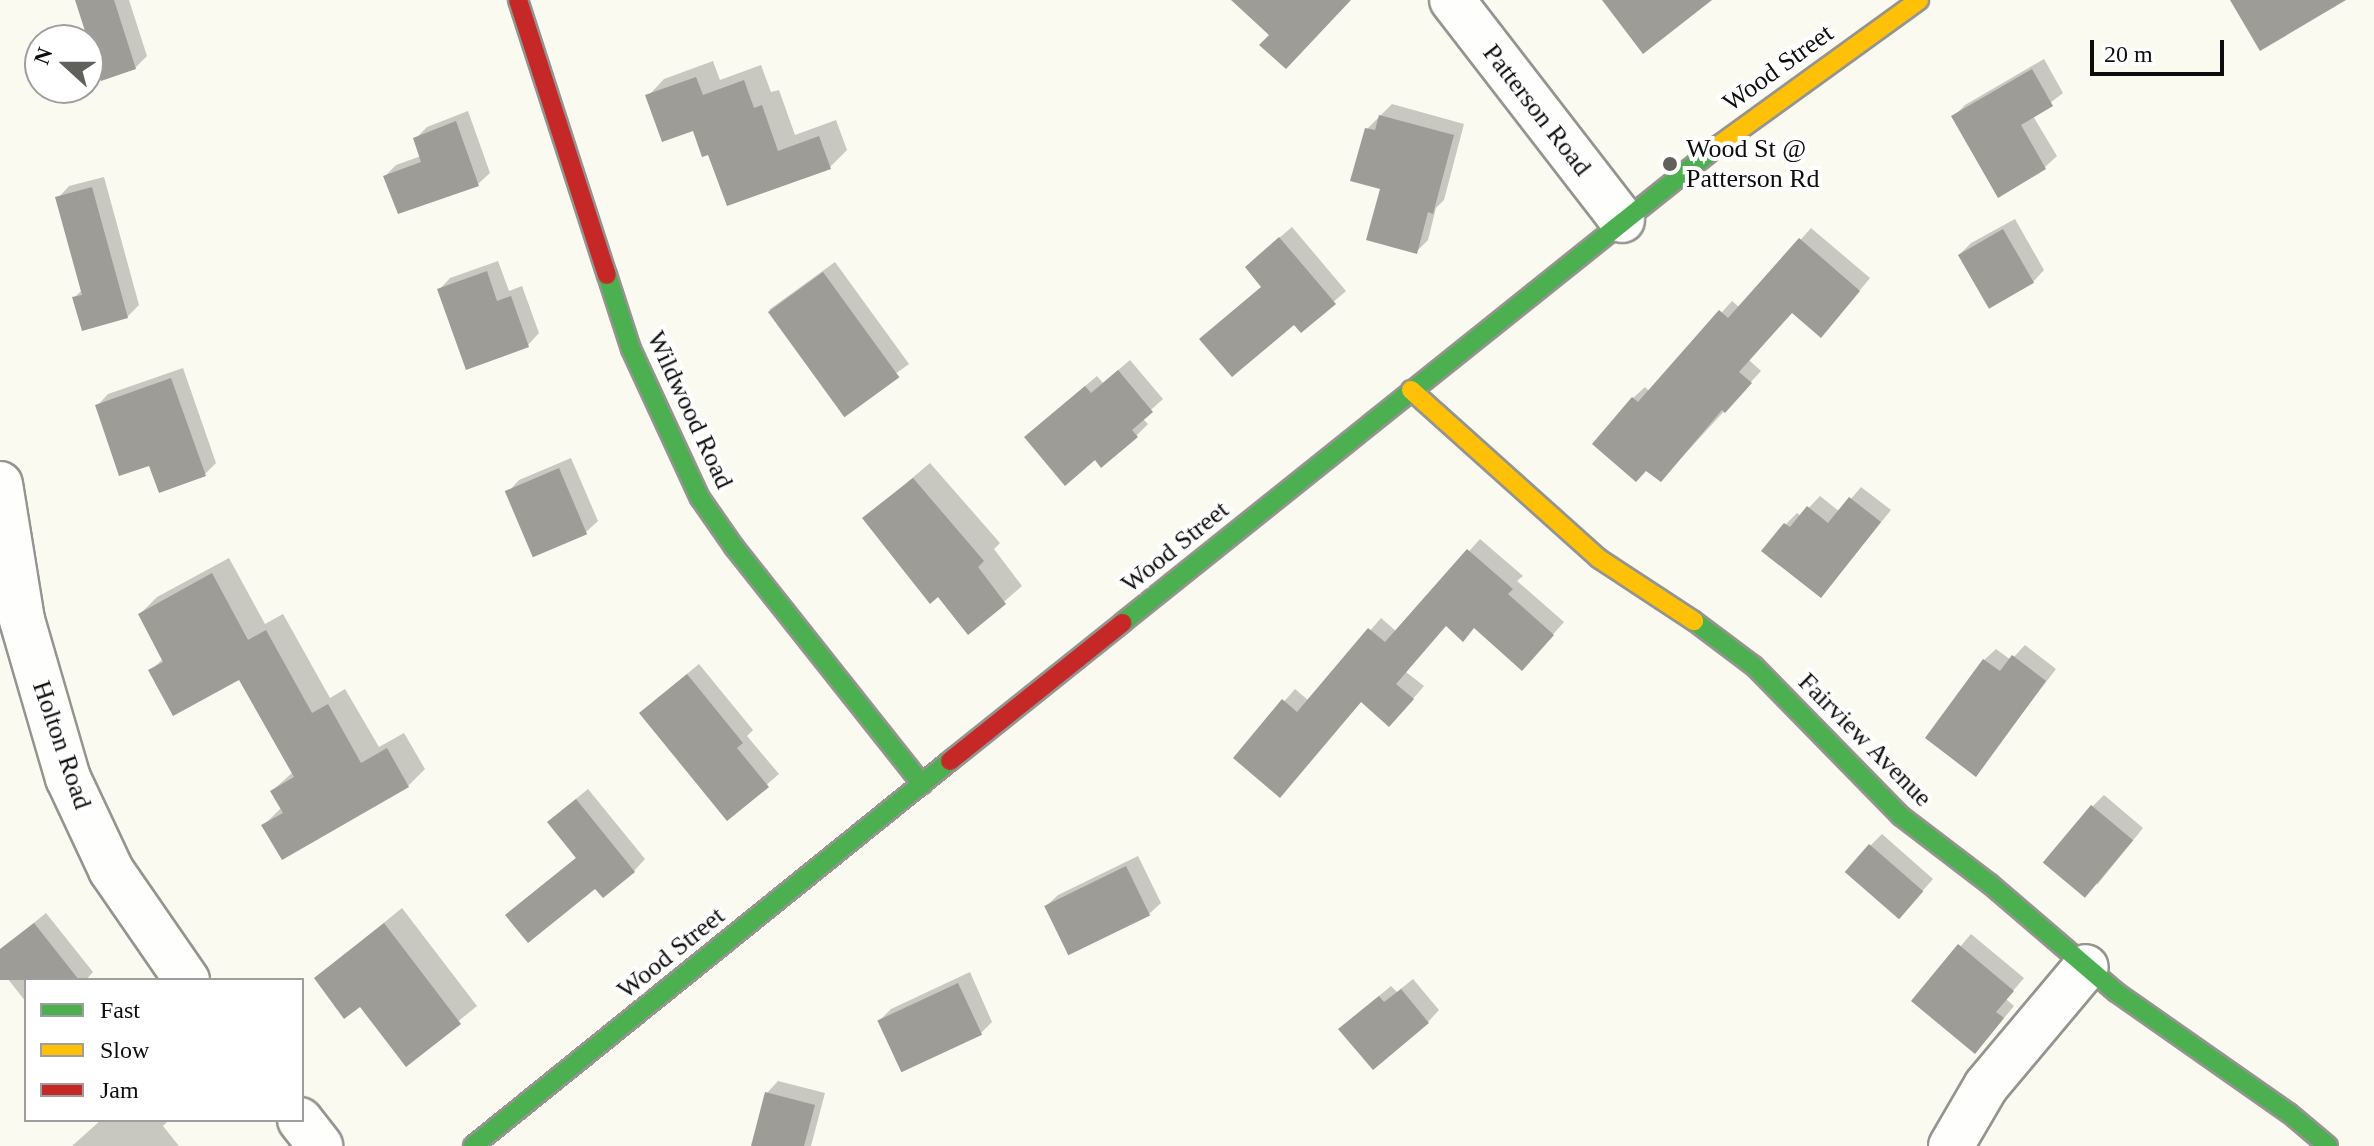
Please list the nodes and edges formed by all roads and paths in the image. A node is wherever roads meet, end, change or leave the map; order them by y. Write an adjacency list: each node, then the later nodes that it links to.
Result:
1 (518, 0): 7 (street, Wildwood Road)
2 (1452, 0): 4 (street, Patterson Road)
3 (1919, 0): 4 (street, Wood Street)
4 (1622, 220): 5 (street, Wood Street)
5 (1411, 390): 7 (street, Wood Street); 8 (street, Fairview Avenue)
6 (0, 484): 9 (street, Holton Road)
7 (922, 784): 12 (street, Wood Street)
8 (2086, 967): 13 (street); 14 (street, Fairview Avenue)
9 (186, 978)
10 (302, 1122): 11 (street)
11 (320, 1146)
12 (473, 1146)
13 (1951, 1146)
14 (2328, 1146)

